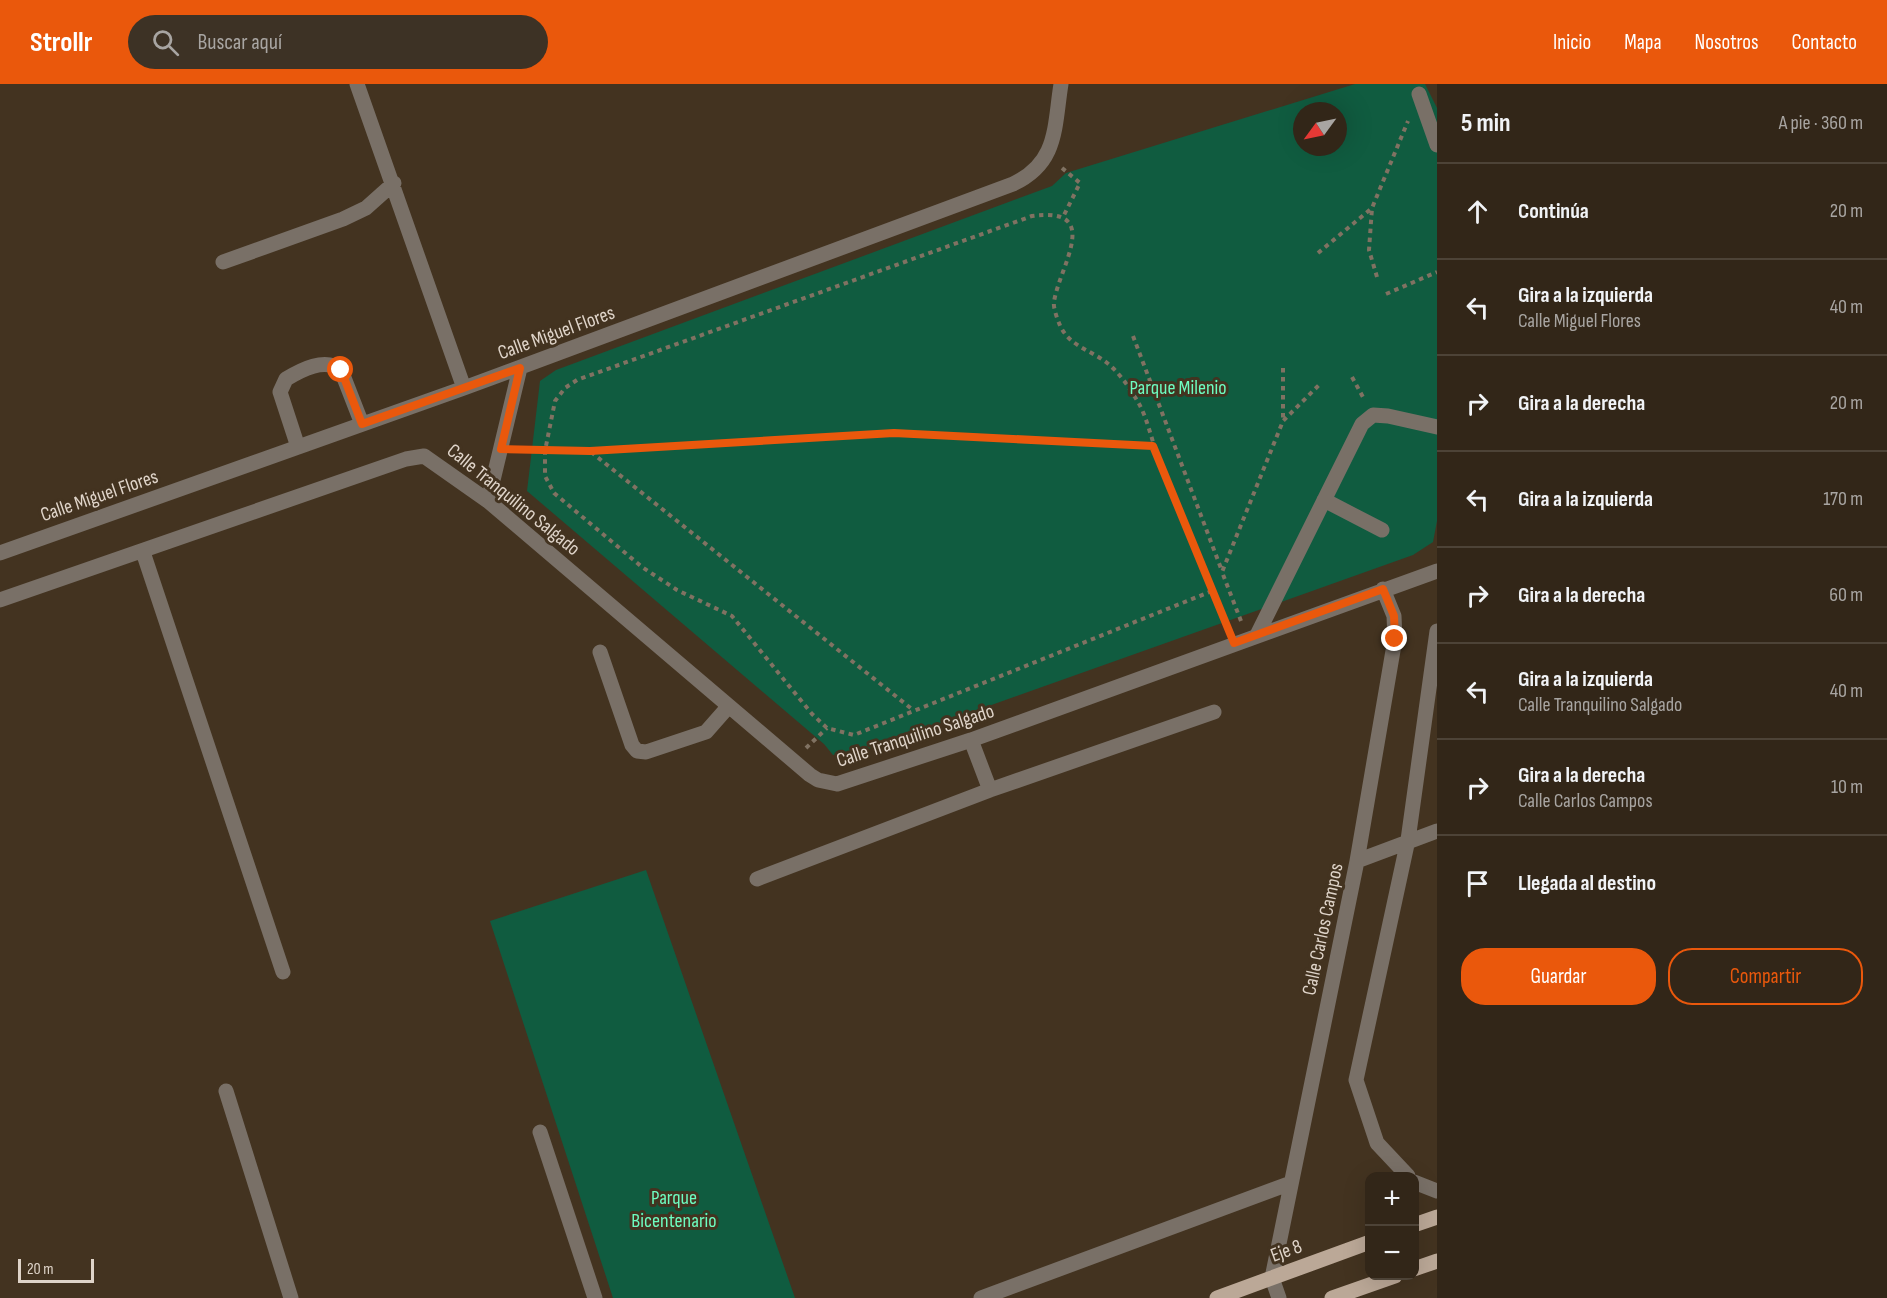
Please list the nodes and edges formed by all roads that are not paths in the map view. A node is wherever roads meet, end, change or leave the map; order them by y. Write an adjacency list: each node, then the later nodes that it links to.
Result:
1 (357, 84): 5 (street)
2 (1061, 84): 7 (street, Calle Miguel Flores)
3 (1419, 94): 4 (street)
4 (1437, 145)
5 (394, 183): 6 (street); 8 (street)
6 (223, 262)
7 (520, 368): 8 (street, Calle Miguel Flores); 13 (street)
8 (464, 388): 9 (street, Calle Miguel Flores)
9 (362, 424): 11 (street, Calle Miguel Flores); 11 (street)
10 (1437, 427): 12 (street)
11 (298, 447): 16 (street, Calle Miguel Flores)
12 (1324, 500): 14 (street); 21 (street)
13 (488, 501): 15 (street, Calle Tranquilino Salgado); 23 (street, Calle Tranquilino Salgado)
14 (1382, 530)
15 (143, 552): 19 (street); 31 (street)
16 (0, 553)
17 (1437, 571): 18 (street, Calle Tranquilino Salgado)
18 (1383, 589): 21 (street, Calle Tranquilino Salgado); 29 (street, Calle Carlos Campos)
19 (0, 600)
20 (1437, 631): 28 (street)
21 (1246, 639): 25 (street, Calle Tranquilino Salgado)
22 (600, 652): 23 (street)
23 (728, 707): 25 (street, Calle Tranquilino Salgado)
24 (1214, 712): 26 (street)
25 (971, 740): 26 (street)
26 (990, 790): 30 (street)
27 (1437, 831): 28 (street)
28 (1408, 840): 29 (street); 34 (street)
29 (1357, 861): 35 (street, Calle Carlos Campos)
30 (757, 879)
31 (283, 972)
32 (226, 1091): 45 (street)
33 (540, 1132): 46 (street)
34 (1404, 1172)
35 (1292, 1183): 43 (street, Calle Carlos Campos); 47 (street)
36 (1419, 1184): 37 (street)
37 (1437, 1191)
38 (1437, 1217): 39 (main road)
39 (1419, 1223)
40 (1365, 1244): 43 (main road, Eje 8)
41 (1437, 1261): 42 (main road)
42 (1419, 1267)
43 (1272, 1278): 48 (main road, Eje 8); 49 (street)
44 (1381, 1280): 50 (main road)
45 (291, 1298)
46 (595, 1298)
47 (981, 1298)
48 (1217, 1298)
49 (1279, 1298)
50 (1332, 1298)

